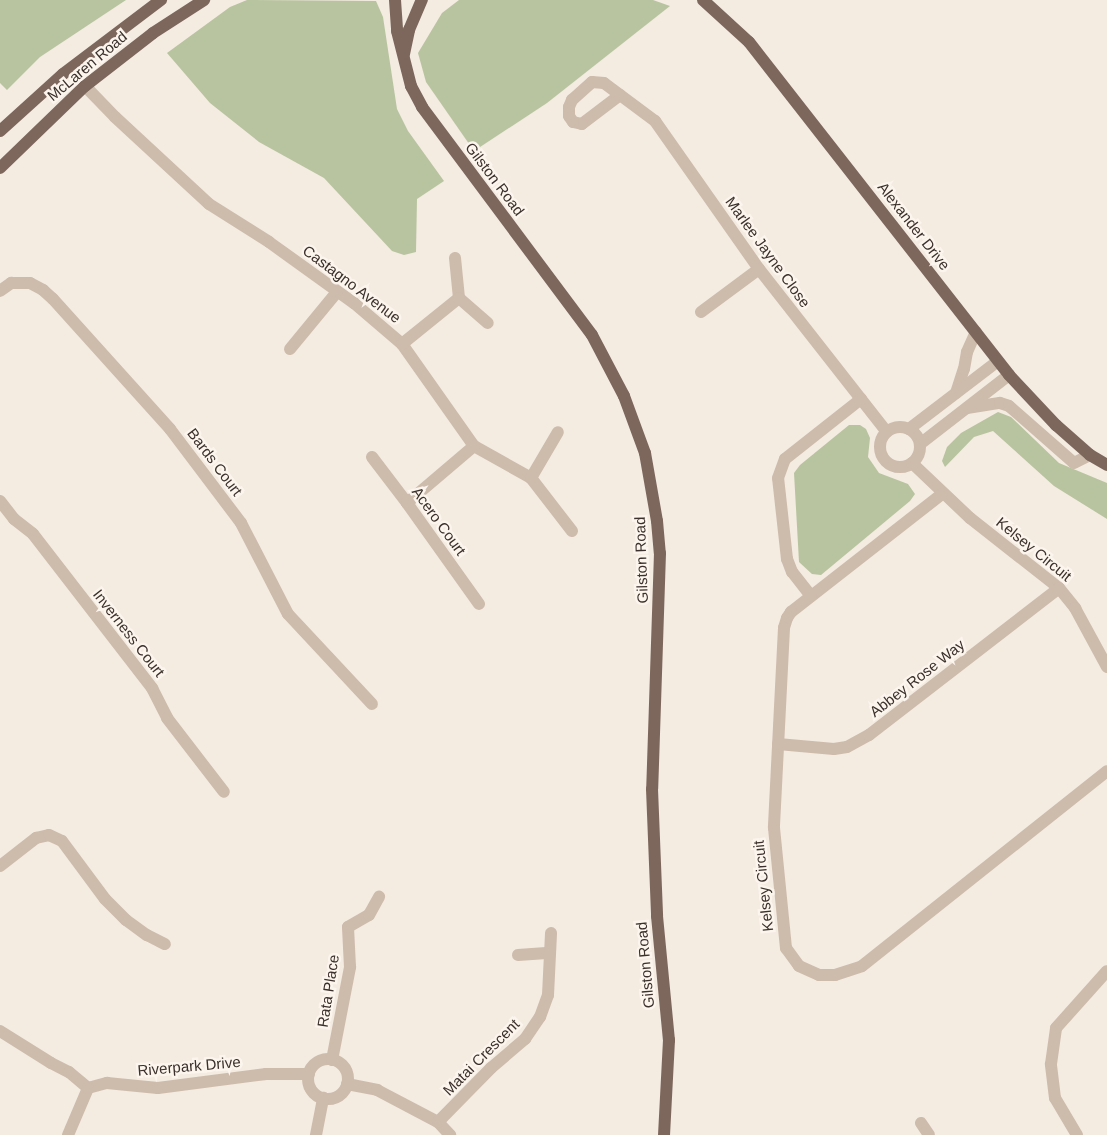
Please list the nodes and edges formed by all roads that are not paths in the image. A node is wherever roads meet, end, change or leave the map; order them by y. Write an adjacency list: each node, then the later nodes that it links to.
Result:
1 (161, 0): 9 (main road, McLaren Road)
2 (204, 0): 7 (main road, McLaren Road)
3 (395, 0): 6 (main road, Gilston Road)
4 (422, 0): 6 (main road, Gilston Road)
5 (703, 0): 18 (main road, Alexander Drive)
6 (403, 55): 66 (main road, Gilston Road)
7 (85, 86): 10 (main road, McLaren Road); 14 (street, Castagno Avenue)
8 (620, 95): 12 (street, Marlee Jayne Close)
9 (0, 131)
10 (0, 168)
11 (456, 258): 15 (street)
12 (759, 269): 16 (street); 24 (street, Marlee Jayne Close)
13 (0, 291): 44 (street, Bards Court)
14 (337, 292): 19 (street, Castagno Avenue); 20 (street)
15 (459, 298): 17 (street); 19 (street)
16 (701, 312)
17 (488, 323)
18 (976, 332): 21 (main road, Alexander Drive); 23 (street)
19 (402, 344): 30 (street, Castagno Avenue)
20 (290, 349)
21 (998, 361): 22 (main road, Alexander Drive); 23 (street)
22 (1009, 375): 25 (street); 31 (main road, Alexander Drive)
23 (956, 393): 26 (street)
24 (860, 399): 28 (street, Marlee Jayne Close); 41 (street)
25 (967, 408): 29 (street); 31 (street)
26 (909, 429): 28 (street); 29 (street)
27 (558, 432): 35 (street)
28 (887, 432): 33 (street)
29 (920, 444): 33 (street)
30 (474, 446): 35 (street, Castagno Avenue); 38 (street)
31 (1090, 454): 34 (main road, Alexander Drive)
32 (372, 458): 38 (street, Acero Court)
33 (912, 464): 36 (street, Kelsey Circuit)
34 (1107, 465)
35 (531, 478): 39 (street, Castagno Avenue)
36 (942, 494): 40 (street, Kelsey Circuit); 41 (street, Kelsey Circuit)
37 (0, 501): 47 (street, Inverness Court)
38 (407, 503): 42 (street, Acero Court)
39 (572, 531)
40 (1059, 588): 43 (street, Kelsey Circuit); 45 (street, Abbey Rose Way)
41 (811, 596): 45 (street, Kelsey Circuit)
42 (479, 604)
43 (1107, 667)
44 (372, 704)
45 (778, 744): 46 (street, Kelsey Circuit)
46 (1107, 771)
47 (224, 792)
48 (0, 866): 51 (street)
49 (379, 897): 56 (street, Rata Place)
50 (551, 933): 52 (street, Matai Crescent)
51 (165, 944)
52 (550, 953): 53 (street); 61 (street, Matai Crescent)
53 (518, 955)
54 (1107, 971): 68 (street)
55 (0, 1032): 59 (street)
56 (332, 1060): 57 (street); 58 (street)
57 (309, 1074): 59 (street, Riverpark Drive); 60 (street)
58 (347, 1084): 60 (street); 61 (street)
59 (88, 1088): 63 (street)
60 (323, 1098): 64 (street)
61 (438, 1122): 65 (street)
62 (921, 1122): 67 (street)
63 (68, 1135)
64 (316, 1135)
65 (450, 1135)
66 (664, 1135)
67 (929, 1135)
68 (1078, 1135)

